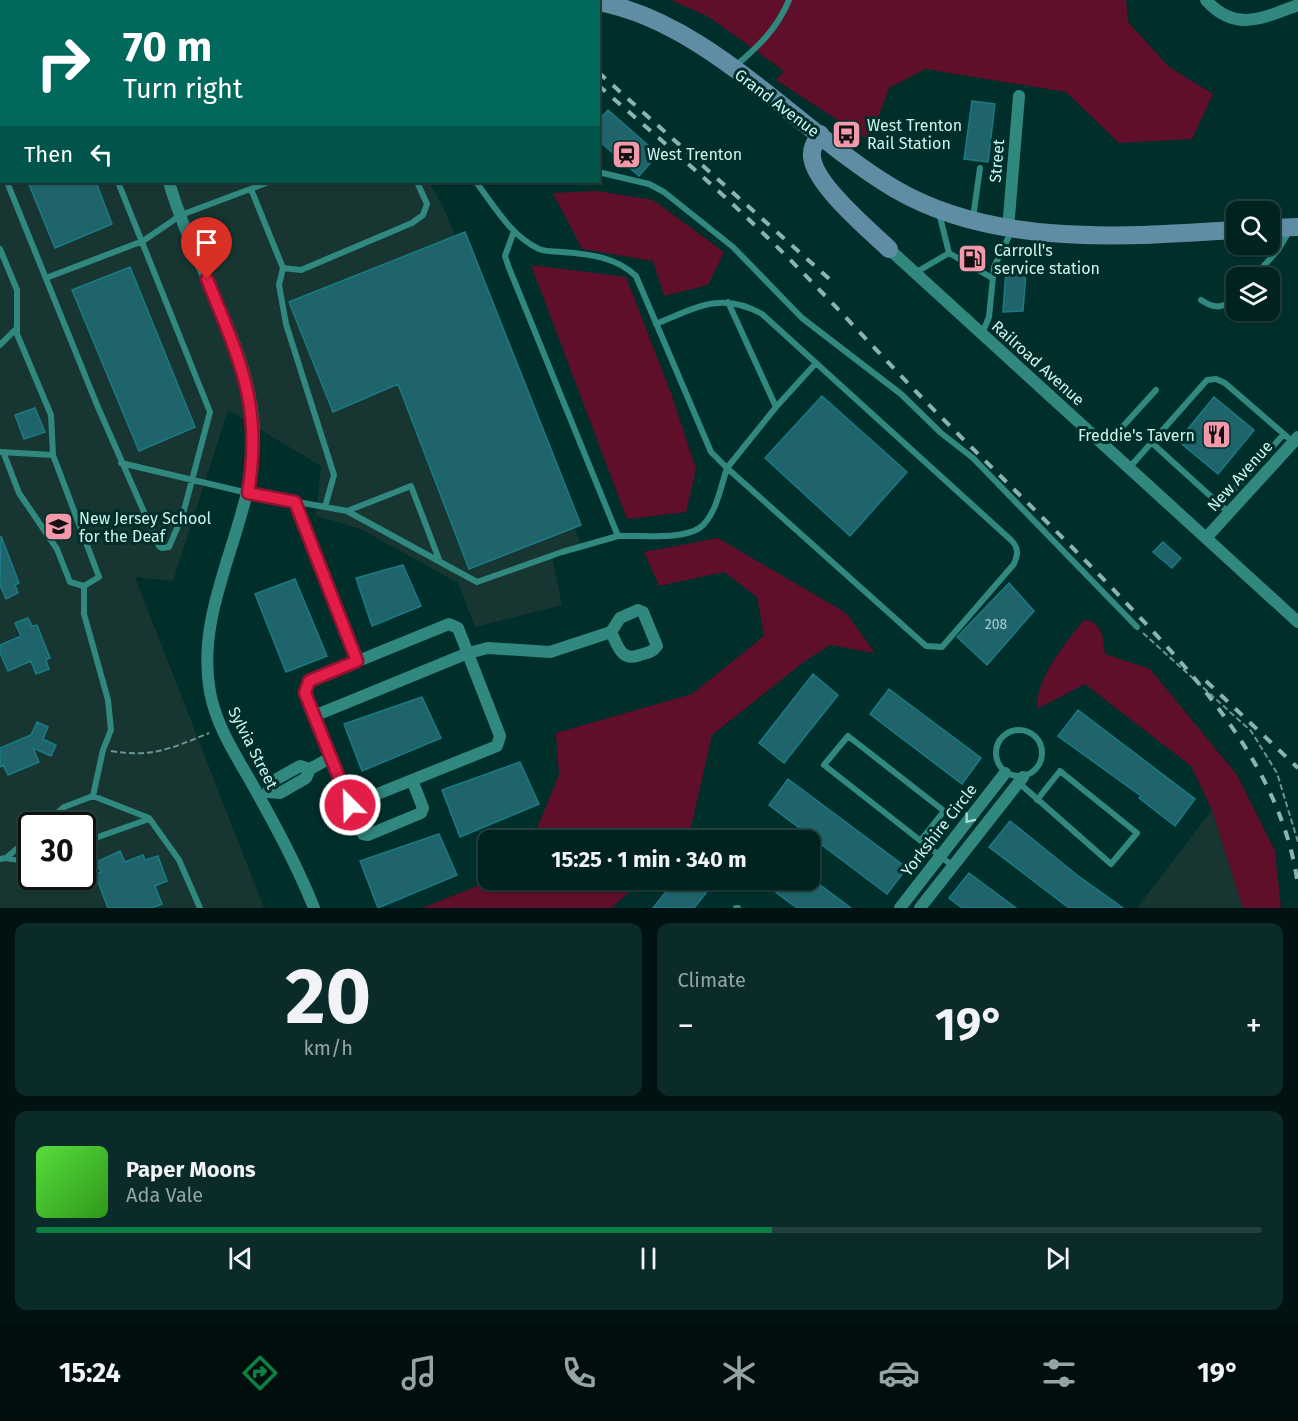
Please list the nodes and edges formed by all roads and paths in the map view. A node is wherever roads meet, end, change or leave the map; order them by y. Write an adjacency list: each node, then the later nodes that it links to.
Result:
1 (789, 0): 5 (lane)
2 (1206, 0): 4 (street)
3 (600, 3): 5 (main road, Grand Avenue)
4 (1298, 5)
5 (731, 69): 7 (main road, Grand Avenue)
6 (1019, 96): 22 (street, Street)
7 (820, 134): 17 (main road, Grand Avenue); 27 (main road)
8 (980, 168): 19 (lane)
9 (600, 172): 63 (lane)
10 (7, 183): 32 (lane)
11 (118, 183): 25 (lane)
12 (169, 183): 18 (street, Sylvia Street)
13 (266, 183): 16 (lane)
14 (417, 183): 30 (lane)
15 (477, 183): 24 (lane)
16 (251, 189): 18 (lane); 30 (lane)
17 (938, 210): 19 (main road, Grand Avenue); 28 (lane)
18 (181, 215): 25 (lane); 53 (street, Sylvia Street)
19 (972, 221): 22 (main road, Grand Avenue)
20 (1295, 227): 21 (main road); 29 (lane)
21 (1280, 228)
22 (1010, 229): 23 (main road, Grand Avenue); 33 (lane)
23 (1226, 230)
24 (514, 231): 37 (lane); 58 (lane)
25 (142, 241): 32 (lane); 52 (lane)
26 (0, 249): 38 (lane)
27 (889, 249): 31 (street, Railroad Avenue)
28 (949, 253): 31 (lane); 33 (lane)
29 (1263, 267)
30 (283, 268): 55 (lane)
31 (915, 273): 39 (street, Railroad Avenue)
32 (46, 278): 49 (lane)
33 (992, 278): 39 (lane)
34 (1202, 300): 36 (lane)
35 (728, 302): 37 (lane); 41 (lane); 43 (lane)
36 (1226, 305)
37 (656, 324): 50 (lane)
38 (17, 328): 40 (lane); 48 (lane)
39 (982, 334): 46 (street, Railroad Avenue)
40 (0, 345)
41 (816, 363): 43 (lane); 50 (lane)
42 (1156, 390): 46 (lane)
43 (777, 407): 50 (lane)
44 (1291, 438): 45 (lane); 56 (street, New Avenue)
45 (1151, 442): 51 (lane); 56 (lane)
46 (1105, 446): 51 (street, Railroad Avenue)
47 (2, 453): 48 (lane); 61 (lane)
48 (52, 455): 61 (lane)
49 (121, 463): 52 (lane); 52 (lane)
50 (727, 468): 58 (lane)
51 (1129, 468): 59 (street, Railroad Avenue)
52 (193, 479): 53 (lane)
53 (248, 493): 54 (lane); 68 (street, Sylvia Street)
54 (295, 502): 55 (lane); 66 (street)
55 (325, 507): 57 (lane)
56 (1225, 509): 59 (street, New Avenue)
57 (347, 511): 60 (lane); 60 (lane)
58 (618, 536): 60 (lane)
59 (1206, 538): 62 (street, Railroad Avenue)
60 (440, 561)
61 (84, 586): 69 (lane)
62 (1298, 622)
63 (1137, 627): 81 (path)
64 (611, 632): 65 (street)
65 (468, 653): 66 (street); 67 (street); 72 (street)
66 (357, 661): 67 (street)
67 (314, 716): 70 (street)
68 (224, 733): 69 (path); 73 (street, Sylvia Street)
69 (103, 750): 74 (lane)
70 (330, 758): 73 (street); 76 (street)
71 (1016, 777): 71 (lane); 75 (lane); 83 (street, Yorkshire Circle, one-way to 83); 86 (street, Yorkshire Circle)
72 (412, 780): 76 (street); 76 (street)
73 (264, 795): 88 (street, Sylvia Street)
74 (93, 796): 77 (lane); 78 (lane)
75 (1037, 800): 75 (lane)
76 (350, 805)
77 (58, 812)
78 (149, 818): 79 (lane); 87 (lane)
79 (96, 838)
80 (921, 840): 80 (lane); 83 (lane)
81 (1298, 842)
82 (18, 847): 84 (lane)
83 (940, 856): 86 (lane); 89 (street, Yorkshire Circle)
84 (3, 858): 85 (lane)
85 (18, 860)
86 (953, 866): 90 (street, Yorkshire Circle)
87 (200, 908)
88 (315, 908)
89 (900, 908)
90 (920, 908)

